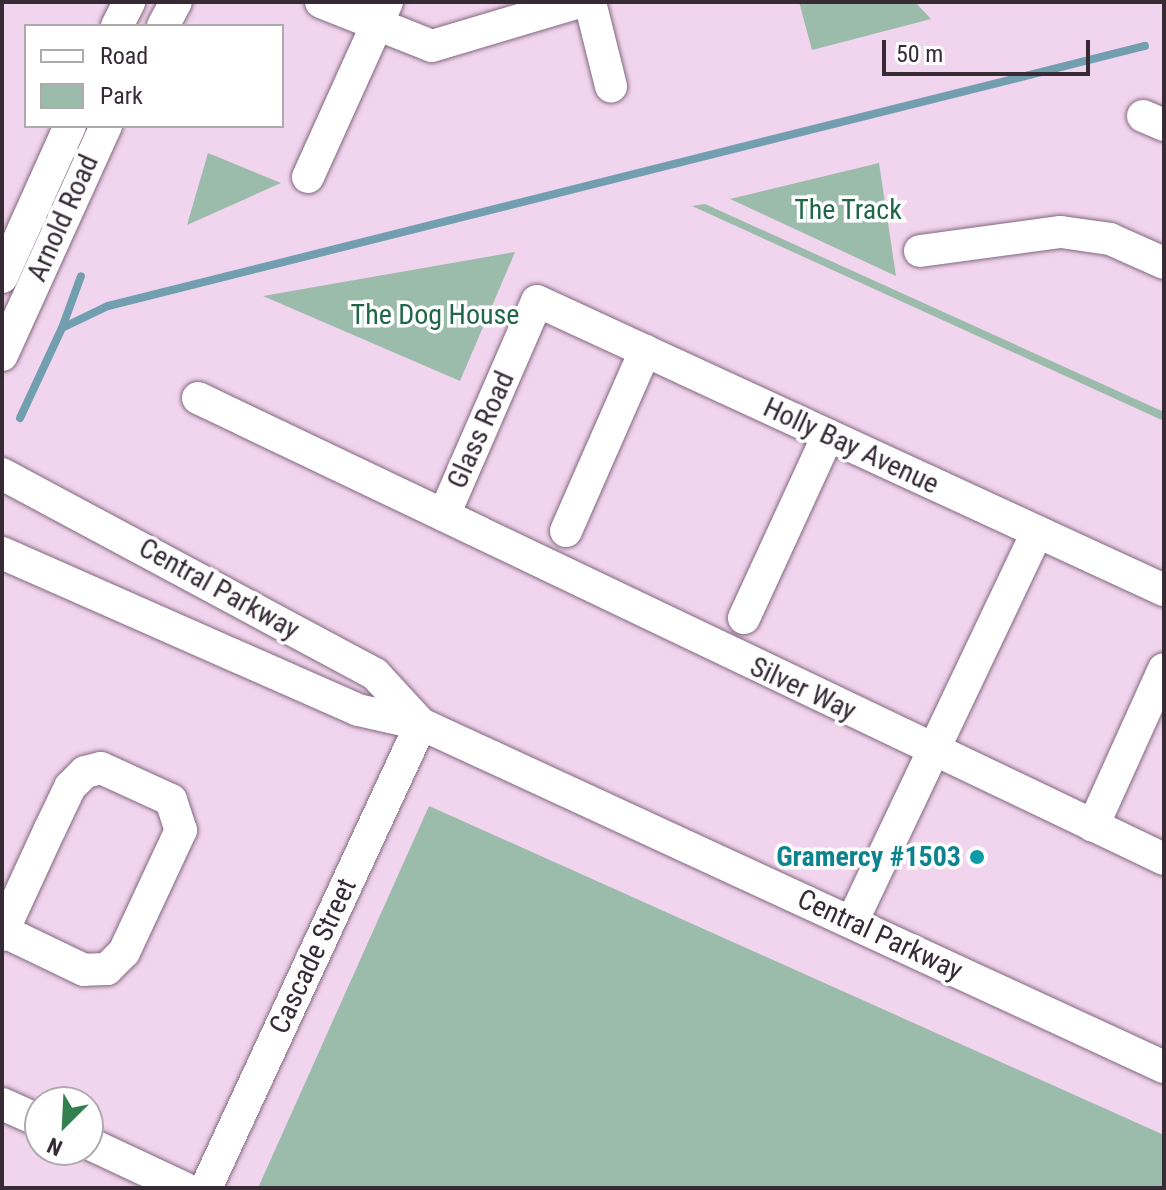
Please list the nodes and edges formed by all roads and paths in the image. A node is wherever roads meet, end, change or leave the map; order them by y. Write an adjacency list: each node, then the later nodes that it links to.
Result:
1 (129, 2): 7 (street)
2 (176, 2): 8 (street)
3 (321, 2): 6 (street)
4 (580, 2): 6 (street)
5 (590, 2): 9 (street)
6 (381, 14): 12 (street)
7 (118, 24)
8 (164, 24)
9 (611, 86)
10 (69, 128): 15 (street, Arnold Road)
11 (105, 128): 18 (street, Arnold Road)
12 (308, 177)
13 (920, 251): 14 (street)
14 (1164, 263)
15 (2, 277)
16 (537, 301): 17 (street, Holly Bay Avenue); 22 (street, Glass Road)
17 (645, 351): 20 (street, Holly Bay Avenue); 23 (street)
18 (2, 355)
19 (198, 398): 22 (street, Silver Way)
20 (828, 435): 24 (street, Holly Bay Avenue); 27 (street)
21 (2, 474): 29 (street, Central Parkway)
22 (444, 515): 30 (street, Silver Way)
23 (566, 531)
24 (1037, 532): 26 (street, Holly Bay Avenue); 30 (street)
25 (2, 553): 29 (street, Central Parkway)
26 (1164, 590)
27 (744, 618)
28 (1164, 669): 31 (street)
29 (421, 724): 33 (street, Central Parkway); 40 (street, Cascade Street)
30 (930, 749): 31 (street, Silver Way); 33 (street)
31 (1093, 826): 32 (street, Silver Way)
32 (1164, 859)
33 (852, 922): 35 (street, Central Parkway)
34 (3, 933): 34 (street)
35 (1164, 1067)
36 (2, 1104): 37 (street)
37 (24, 1114)
38 (104, 1150): 39 (street)
39 (184, 1188)
40 (206, 1188)

